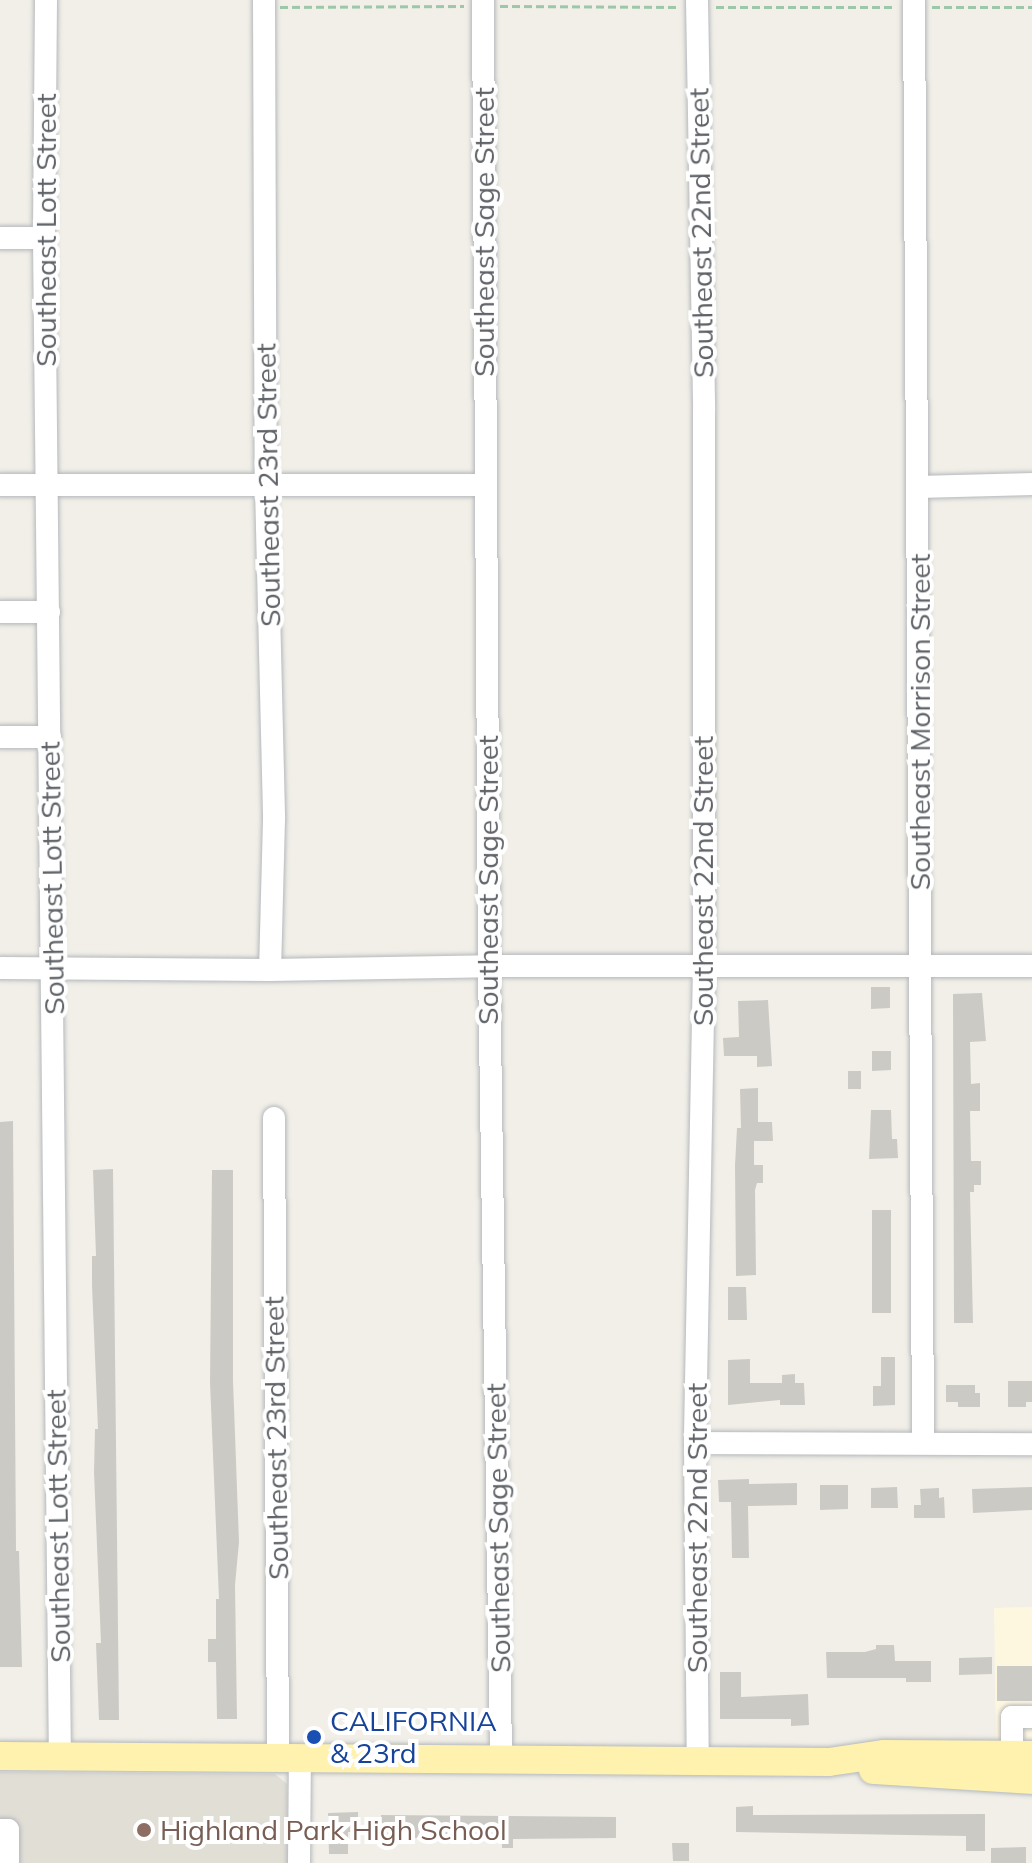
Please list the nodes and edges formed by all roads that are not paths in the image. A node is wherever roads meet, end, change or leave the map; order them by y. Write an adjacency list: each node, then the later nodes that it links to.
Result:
1 (46, 0): 7 (street, Southeast Lott Street)
2 (269, 3): 12 (street, Southeast 23rd Street)
3 (483, 3): 11 (street, Southeast Sage Street)
4 (697, 3): 19 (street, Southeast 22nd Street)
5 (914, 4): 13 (street, Southeast Morrison Street)
6 (0, 238): 7 (street)
7 (44, 238): 10 (street, Southeast Lott Street)
8 (1032, 484): 13 (street)
9 (0, 485): 10 (street)
10 (48, 485): 12 (street); 15 (street, Southeast Lott Street)
11 (486, 485): 12 (street); 18 (street, Southeast Sage Street)
12 (266, 487): 24 (street, Southeast 23rd Street)
13 (919, 487): 20 (street, Southeast Morrison Street)
14 (0, 612): 15 (street)
15 (49, 612): 17 (street, Southeast Lott Street)
16 (0, 737): 17 (street)
17 (50, 737): 23 (street, Southeast Lott Street)
18 (489, 966): 19 (street); 24 (street); 34 (street, Southeast Sage Street)
19 (704, 966): 20 (street); 26 (street, Southeast 22nd Street)
20 (922, 966): 21 (street); 27 (street, Southeast Morrison Street)
21 (1032, 966)
22 (0, 968): 23 (street)
23 (52, 968): 24 (street); 32 (street, Southeast Lott Street)
24 (270, 970)
25 (274, 1118): 33 (street, Southeast 23rd Street)
26 (695, 1443): 27 (street); 35 (street, Southeast 22nd Street)
27 (923, 1443): 28 (street)
28 (1032, 1444)
29 (1032, 1717): 30 (street)
30 (1022, 1755): 36 (main road)
31 (0, 1756): 32 (main road)
32 (60, 1757): 33 (main road)
33 (289, 1758): 34 (main road); 40 (street, Southeast 23rd Street)
34 (501, 1760): 35 (main road)
35 (698, 1761): 36 (main road)
36 (829, 1762): 37 (main road)
37 (1032, 1780)
38 (0, 1830): 39 (street)
39 (8, 1863)
40 (299, 1863)

